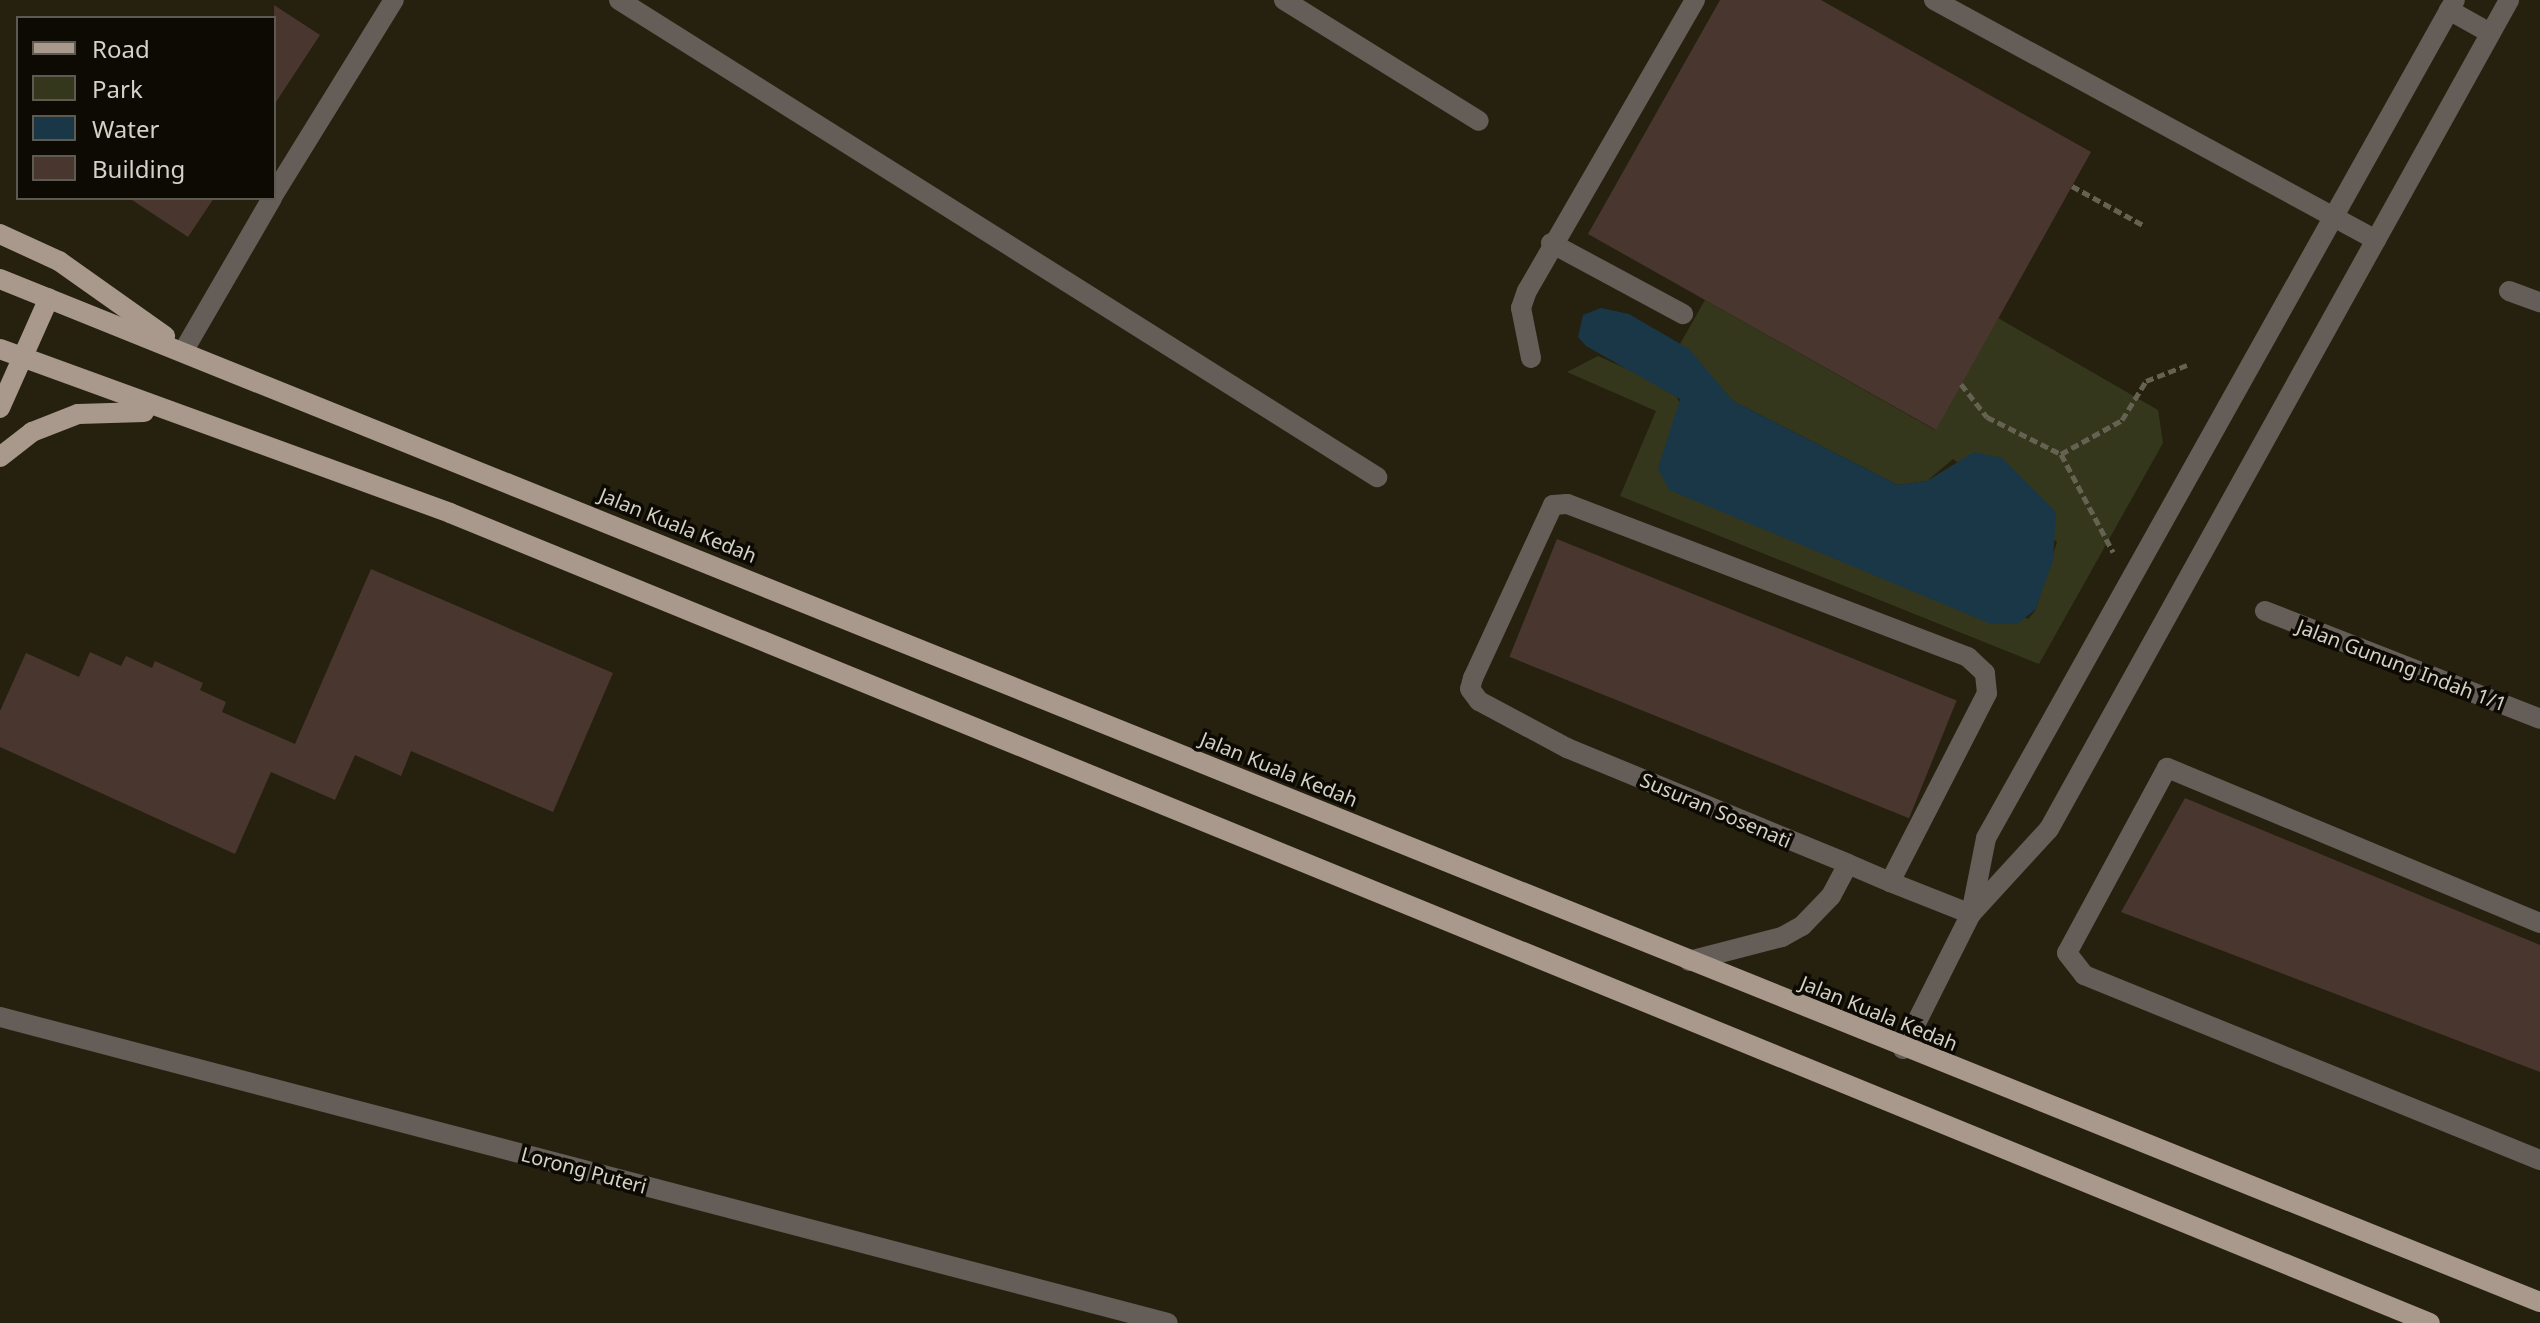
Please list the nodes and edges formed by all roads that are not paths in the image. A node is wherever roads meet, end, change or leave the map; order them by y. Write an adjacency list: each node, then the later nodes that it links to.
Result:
1 (394, 0): 10 (street)
2 (619, 0): 28 (street)
3 (1284, 0): 9 (street)
4 (1695, 0): 15 (street)
5 (1934, 0): 12 (street)
6 (2509, 0): 8 (street)
7 (2452, 5): 8 (street); 12 (street)
8 (2490, 33): 14 (street)
9 (1479, 121)
10 (276, 191)
11 (271, 200): 22 (street)
12 (2334, 217): 14 (street); 33 (street)
13 (0, 234): 22 (main road)
14 (2376, 240): 33 (street)
15 (1551, 243): 20 (street); 24 (street)
16 (0, 279): 18 (main road, Jalan Kuala Kedah)
17 (2509, 291): 19 (street)
18 (49, 298): 22 (main road, Jalan Kuala Kedah); 23 (main road)
19 (2540, 302)
20 (1683, 314)
21 (0, 349): 23 (main road)
22 (184, 350): 35 (main road, Jalan Kuala Kedah)
23 (23, 358): 25 (main road); 26 (main road)
24 (1531, 358)
25 (0, 408)
26 (176, 418): 27 (main road); 41 (main road)
27 (0, 457)
28 (1377, 477)
29 (2265, 611): 30 (street, Jalan Gunung Indah 1/1)
30 (2540, 719)
31 (1848, 864): 32 (street, Susuran Sosenati); 32 (street, Susuran Sosenati); 35 (street)
32 (1890, 882): 33 (street, Susuran Sosenati)
33 (1971, 914): 37 (street)
34 (2540, 923): 38 (street)
35 (1689, 961): 37 (main road, Jalan Kuala Kedah)
36 (0, 1017): 40 (street, Lorong Puteri)
37 (1903, 1049): 39 (main road, Jalan Kuala Kedah)
38 (2540, 1160)
39 (2538, 1296)
40 (1168, 1323)
41 (2430, 1323)

